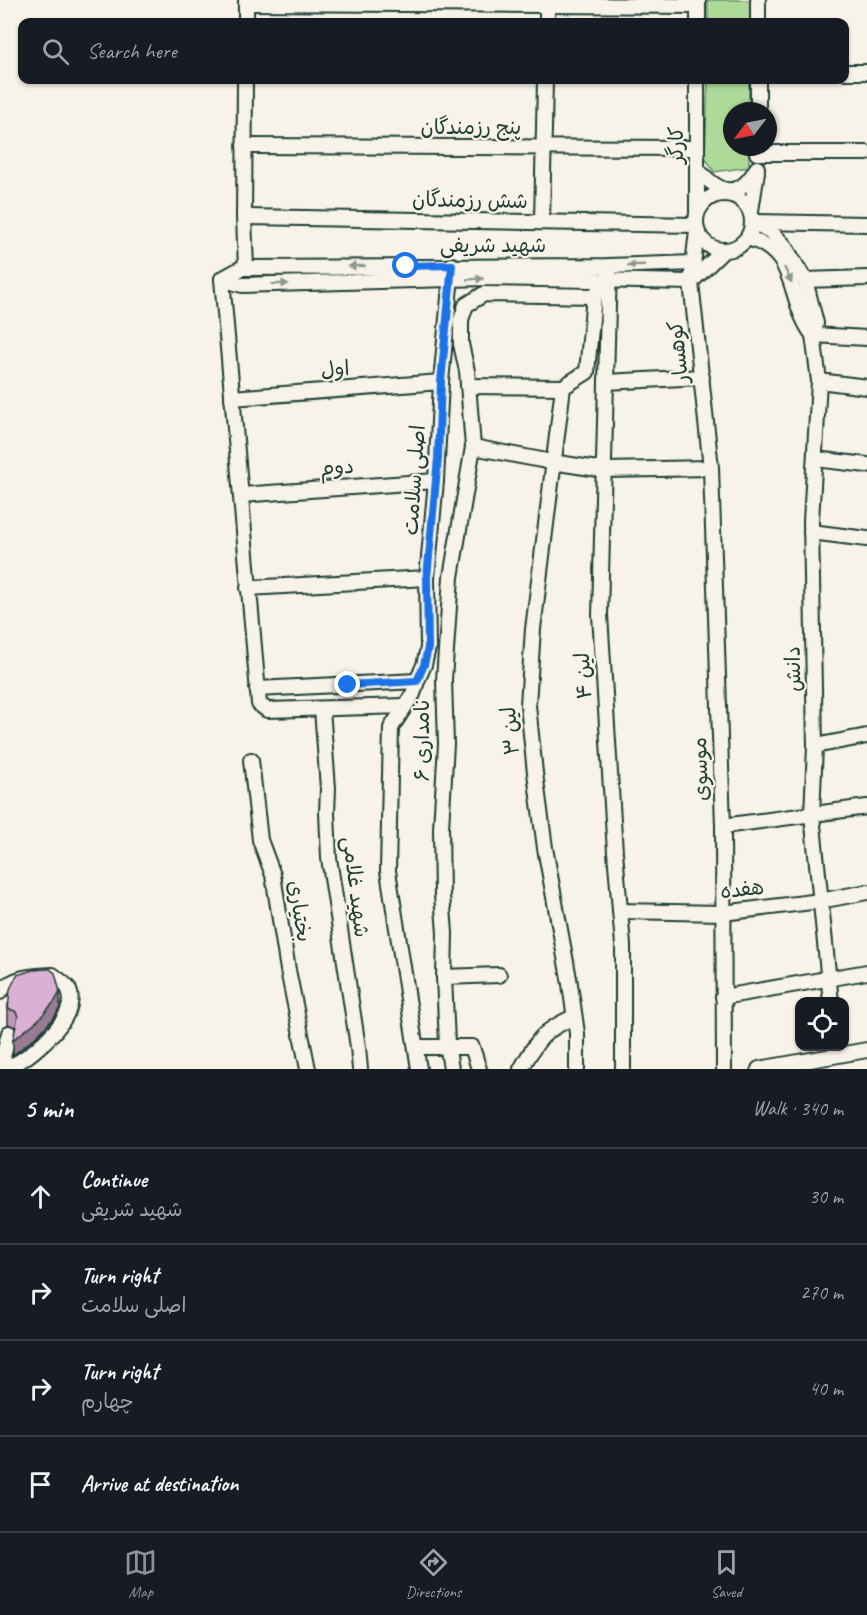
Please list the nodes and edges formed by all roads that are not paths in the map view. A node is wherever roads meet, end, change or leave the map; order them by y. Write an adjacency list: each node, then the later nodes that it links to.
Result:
1 (758, 0): 7 (street)
2 (246, 2): 3 (street); 5 (street)
3 (547, 2): 4 (street); 6 (street)
4 (698, 3)
5 (246, 18)
6 (546, 18)
7 (758, 18)
8 (849, 72): 9 (street)
9 (867, 72)
10 (245, 84): 15 (street)
11 (545, 84): 16 (street)
12 (697, 84): 17 (street, کارگر)
13 (758, 84): 14 (street)
14 (758, 102)
15 (244, 146): 16 (street, پنج رزمندگان); 23 (street)
16 (543, 148): 17 (street, پنج رزمندگان); 25 (street)
17 (697, 148): 22 (street, کارگر)
18 (777, 151): 19 (street)
19 (867, 153)
20 (757, 156): 21 (street)
21 (757, 168): 22 (street); 24 (street)
22 (697, 169): 26 (street, کارگر)
23 (244, 217): 25 (street, شش رزمندگان); 32 (street)
24 (752, 217): 26 (street); 27 (street); 28 (street); 37 (street, دانش)
25 (542, 222): 26 (street, شش رزمندگان)
26 (696, 222): 29 (street); 30 (street, کوهسار)
27 (867, 224)
28 (748, 238): 29 (street); 40 (street, دانش, one-way to 40)
29 (724, 250): 38 (street)
30 (694, 263): 33 (street, شهید شریفی, one-way to 33); 38 (street, کوهسار)
31 (452, 265): 32 (street, شهید شریفی, one-way to 32); 33 (street, شهید شریفی); 36 (street, اصلی سلامت)
32 (246, 268): 35 (street, شهید شریفی)
33 (609, 273): 36 (street, شهید شریفی, one-way to 33); 38 (street, شهید شریفی); 39 (street); 45 (street, لین ۴)
34 (867, 278): 37 (street)
35 (222, 279): 36 (street, شهید شریفی, one-way to 36); 49 (street)
36 (451, 280): 44 (street, اصلی سلامت)
37 (805, 280): 40 (street, دانش)
38 (692, 282): 42 (street, کوهسار)
39 (594, 296): 46 (street, نامداری ۶); 47 (street)
40 (813, 334): 41 (street); 43 (street, دانش)
41 (867, 338)
42 (702, 376): 45 (street); 54 (street, کوهسار)
43 (819, 381): 48 (street); 51 (street, دانش)
44 (441, 382): 49 (street, اول); 56 (street, اصلی سلامت)
45 (606, 382): 55 (street, لین ۴)
46 (468, 386): 47 (street); 50 (street, نامداری ۶)
47 (563, 387): 52 (street, لین ۳)
48 (867, 387)
49 (232, 398): 57 (street)
50 (472, 447): 52 (street); 78 (street, نامداری ۶)
51 (814, 459): 53 (street); 58 (street, دانش)
52 (552, 462): 55 (street); 83 (street, لین ۳)
53 (867, 465)
54 (711, 468): 55 (street); 71 (street, موسوی)
55 (604, 470): 74 (street, لین ۴)
56 (436, 481): 57 (street, دوم); 60 (street, اصلی سلامت)
57 (241, 495): 61 (street)
58 (811, 532): 59 (street); 67 (street, دانش)
59 (867, 539)
60 (427, 578): 61 (street); 62 (street, اصلی سلامت)
61 (248, 588): 63 (street)
62 (417, 681): 63 (street); 64 (street, اصلی سلامت)
63 (257, 690): 65 (street)
64 (405, 706): 65 (street); 86 (street, اصلی سلامت)
65 (322, 709): 90 (street, شهید غلامی)
66 (867, 736): 67 (street)
67 (815, 746): 70 (street, دانش)
68 (251, 760): 89 (street, بختیاری)
69 (867, 807): 70 (street)
70 (812, 814): 71 (street); 73 (street, دانش)
71 (723, 826): 75 (street, موسوی)
72 (867, 892): 73 (street, هفده)
73 (820, 901): 75 (street, هفده); 79 (street, دانش)
74 (620, 910): 75 (street, هفده); 96 (street, لین ۴)
75 (723, 913): 81 (street, موسوی)
76 (867, 972): 79 (street)
77 (498, 975): 78 (street)
78 (444, 977): 85 (street, نامداری ۶)
79 (828, 978): 81 (street); 82 (street, دانش)
80 (0, 992): 84 (street)
81 (723, 997): 97 (street, موسوی)
82 (830, 997)
83 (574, 1017): 94 (street); 95 (street, لین ۳)
84 (9, 1033)
85 (448, 1045): 86 (street); 92 (street, نامداری ۶); 93 (street)
86 (417, 1047): 91 (street, اصلی سلامت)
87 (867, 1050): 88 (street)
88 (837, 1057): 98 (street)
89 (308, 1069)
90 (360, 1069)
91 (419, 1069)
92 (451, 1069)
93 (479, 1069)
94 (521, 1069)
95 (577, 1069)
96 (623, 1069)
97 (724, 1069)
98 (759, 1069)

